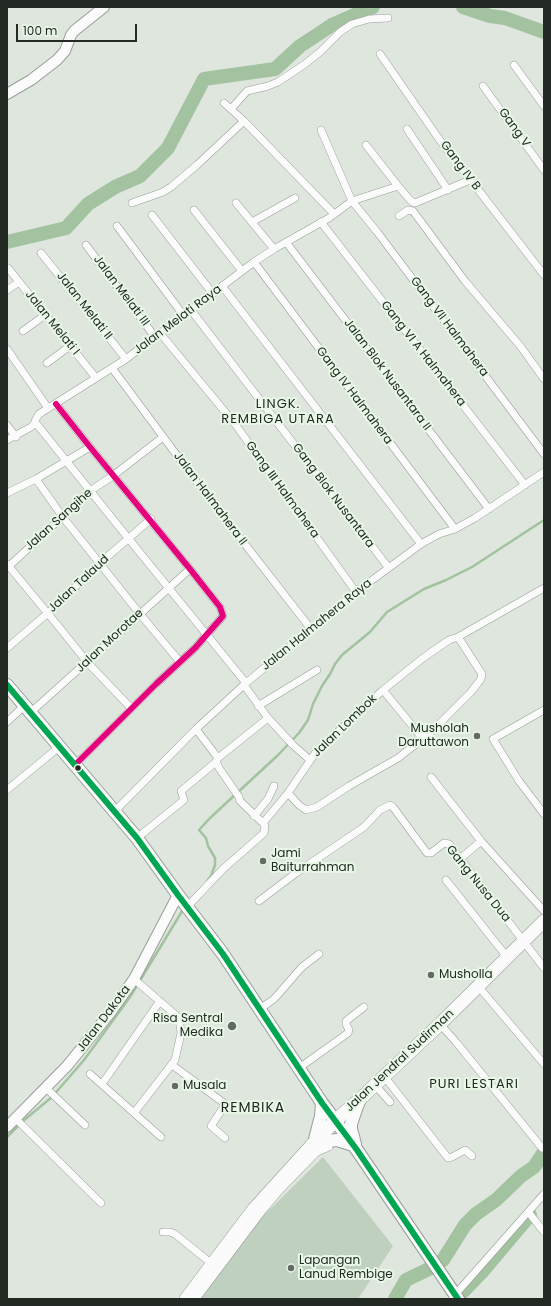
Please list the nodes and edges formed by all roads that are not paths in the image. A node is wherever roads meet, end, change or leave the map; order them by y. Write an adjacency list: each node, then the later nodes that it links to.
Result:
1 (104, 7): 6 (street)
2 (388, 18): 9 (street)
3 (380, 54): 15 (street, Gang IV B)
4 (514, 65): 8 (street)
5 (484, 86): 14 (street, Gang V)
6 (7, 94)
7 (224, 102): 9 (street)
8 (544, 106)
9 (231, 109): 10 (street)
10 (244, 121): 20 (street); 23 (street)
11 (407, 129): 17 (street)
12 (320, 130): 19 (street, Gang VII Halmahera)
13 (366, 145): 16 (street)
14 (544, 170)
15 (470, 180): 17 (street); 36 (street, Gang IV B)
16 (398, 186): 17 (street); 19 (street, Jalan Melati Raya)
17 (448, 190)
18 (295, 198): 26 (street)
19 (352, 201): 23 (street, Jalan Melati Raya); 61 (street, Gang VII Halmahera)
20 (132, 203)
21 (236, 203): 26 (street)
22 (194, 210): 35 (street)
23 (334, 214): 27 (street, Jalan Melati Raya)
24 (152, 215): 40 (street)
25 (399, 216): 52 (street)
26 (252, 222): 31 (street)
27 (321, 222): 29 (street, Jalan Melati Raya); 66 (street, Gang VI A Halmahera)
28 (117, 226): 43 (street)
29 (286, 242): 31 (street, Jalan Melati Raya); 69 (street, Jalan Blok Nusantara II)
30 (86, 245): 45 (street, Jalan Melati III)
31 (274, 249): 33 (street, Jalan Melati Raya)
32 (41, 253): 48 (street, Jalan Melati II)
33 (254, 262): 35 (street, Jalan Melati Raya); 72 (street, Gang IV Halmahera)
34 (8, 268): 37 (street, Jalan Melati I)
35 (242, 271): 38 (street, Jalan Melati Raya)
36 (544, 275)
37 (19, 282): 39 (street); 42 (street, Jalan Melati I)
38 (222, 286): 40 (street, Jalan Melati Raya); 74 (street)
39 (7, 290)
40 (213, 294): 41 (street, Jalan Melati Raya)
41 (191, 310): 43 (street, Jalan Melati Raya); 78 (street, Gang Blok Nusantara)
42 (46, 315): 44 (street); 46 (street, Jalan Melati I)
43 (184, 316): 45 (street, Jalan Melati Raya)
44 (23, 331)
45 (158, 335): 48 (street, Jalan Melati Raya); 81 (street, Gang III Halmahera)
46 (70, 346): 49 (street); 51 (street, Jalan Melati I)
47 (7, 349): 54 (street)
48 (126, 359): 50 (street, Jalan Melati Raya)
49 (46, 363)
50 (112, 368): 51 (street, Jalan Melati Raya); 58 (street, Jalan Halmahera II)
51 (96, 378): 53 (street, Jalan Melati Raya)
52 (544, 379)
53 (56, 404): 54 (street, Jalan Melati Raya); 60 (street)
54 (48, 408): 55 (street, Jalan Melati Raya)
55 (35, 422): 57 (street, Jalan Melati Raya); 62 (street)
56 (7, 425): 57 (street)
57 (16, 437): 59 (street, Jalan Melati Raya)
58 (163, 437): 64 (street, Jalan Sangihe); 84 (street, Jalan Halmahera II)
59 (7, 440)
60 (90, 447): 62 (street); 64 (street)
61 (544, 454)
62 (66, 462): 65 (street); 67 (street)
63 (544, 472): 66 (street, Jalan Halmahera Raya)
64 (114, 475): 67 (street, Jalan Sangihe); 71 (street)
65 (36, 479): 68 (street); 70 (street)
66 (525, 485): 69 (street, Jalan Halmahera Raya)
67 (90, 491): 70 (street, Jalan Sangihe); 73 (street)
68 (7, 493)
69 (489, 509): 72 (street, Jalan Halmahera Raya)
70 (62, 516): 75 (street); 76 (street, Jalan Sangihe)
71 (151, 519): 73 (street, Jalan Talaud); 77 (street)
72 (455, 529): 74 (street, Jalan Halmahera Raya)
73 (128, 538): 75 (street, Jalan Talaud); 79 (street)
74 (421, 544): 78 (street, Jalan Halmahera Raya)
75 (100, 563): 82 (street, Jalan Talaud); 83 (street)
76 (8, 566): 82 (street)
77 (190, 568): 79 (street, Jalan Morotae); 85 (street)
78 (388, 568): 81 (street, Jalan Halmahera Raya)
79 (169, 587): 83 (street, Jalan Morotae); 85 (street)
80 (544, 588): 86 (street, Jalan Lombok)
81 (356, 592): 84 (street, Jalan Halmahera Raya)
82 (48, 613): 87 (street, Jalan Talaud); 88 (street)
83 (140, 614): 88 (street, Jalan Morotae); 89 (street)
84 (311, 629): 92 (street, Jalan Halmahera Raya)
85 (207, 635): 89 (street); 92 (street)
86 (458, 637): 93 (street, Jalan Lombok); 101 (street)
87 (7, 648)
88 (87, 662): 95 (street); 96 (street, Jalan Morotae)
89 (180, 662): 95 (street)
90 (316, 670): 94 (street)
91 (7, 684): 96 (main road)
92 (245, 684): 94 (street); 100 (street, Jalan Halmahera Raya)
93 (383, 690): 101 (street); 104 (street, Jalan Lombok)
94 (258, 706): 98 (street)
95 (131, 708): 105 (street)
96 (27, 710): 99 (street, Jalan Morotae); 102 (main road)
97 (544, 710): 111 (street)
98 (268, 718): 103 (street); 104 (street)
99 (7, 722)
100 (196, 729): 103 (street); 110 (street, Jalan Halmahera Raya)
101 (423, 739): 109 (street)
102 (59, 747): 105 (main road); 108 (street)
103 (217, 760): 112 (street); 114 (street)
104 (310, 760): 109 (street, Jalan Lombok)
105 (75, 765): 110 (main road)
106 (431, 777): 115 (street)
107 (274, 786): 112 (street)
108 (7, 790)
109 (288, 793): 113 (street, Jalan Lombok)
110 (115, 811): 114 (main road)
111 (544, 814)
112 (254, 816): 113 (street)
113 (264, 823): 118 (street, Jalan Lombok)
114 (137, 838): 118 (main road)
115 (482, 841): 116 (street); 120 (street)
116 (460, 859): 119 (street, Gang Nusa Dua); 122 (street, Gang Nusa Dua)
117 (446, 880): 124 (street)
118 (182, 901): 126 (street, Jalan Dakota); 130 (main road)
119 (259, 901)
120 (544, 911)
121 (544, 921): 122 (highway, Jalan Jendral Sudirman)
122 (524, 941): 124 (highway, Jalan Jendral Sudirman); 125 (street, Gang Nusa Dua)
123 (319, 954): 130 (street)
124 (507, 958): 127 (highway, Jalan Jendral Sudirman)
125 (544, 968)
126 (137, 981): 128 (street); 138 (street, Jalan Dakota)
127 (478, 986): 131 (highway, Jalan Jendral Sudirman); 132 (street)
128 (160, 1001): 133 (street); 137 (street)
129 (364, 1007): 134 (street)
130 (260, 1009): 134 (main road)
131 (440, 1024): 136 (highway, Jalan Jendral Sudirman); 152 (street)
132 (544, 1064)
133 (172, 1065): 142 (street); 148 (street)
134 (299, 1068): 141 (main road)
135 (90, 1074): 137 (street)
136 (380, 1081): 139 (highway, Jalan Jendral Sudirman); 140 (street); 153 (street)
137 (102, 1084): 142 (street)
138 (49, 1091): 144 (street, Jalan Dakota); 145 (street)
139 (360, 1099): 143 (highway, Jalan Jendral Sudirman); 151 (main road)
140 (390, 1102)
141 (322, 1103): 143 (main road); 150 (main road)
142 (134, 1113): 147 (street)
143 (335, 1121): 150 (highway, Jalan Jendral Sudirman); 151 (main road)
144 (19, 1122): 146 (street, Jalan Dakota); 155 (street)
145 (85, 1126)
146 (7, 1127)
147 (162, 1136)
148 (225, 1138)
149 (328, 1140): 150 (main road); 151 (main road); 162 (street)
150 (313, 1144): 159 (highway, Jalan Jendral Sudirman)
151 (355, 1148): 160 (main road)
152 (542, 1148)
153 (472, 1156)
154 (544, 1194): 156 (street)
155 (100, 1203)
156 (529, 1213): 158 (street); 160 (street)
157 (163, 1232): 159 (street)
158 (544, 1232)
159 (212, 1264): 161 (highway, Jalan Jendral Sudirman)
160 (455, 1298)
161 (186, 1299)
162 (196, 1299)

